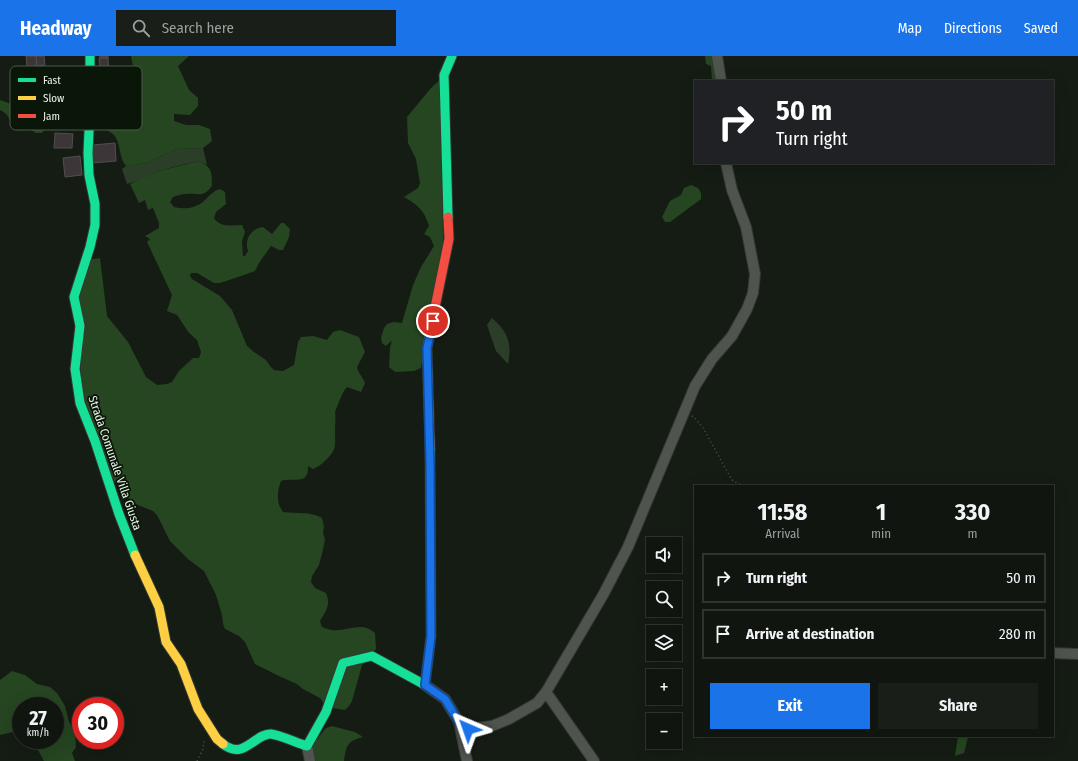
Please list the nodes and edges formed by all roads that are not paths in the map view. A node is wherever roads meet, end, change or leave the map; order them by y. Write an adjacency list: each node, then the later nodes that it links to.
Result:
1 (452, 56): 8 (street)
2 (718, 56): 3 (street)
3 (721, 80)
4 (89, 130): 11 (street, Strada Comunale Villa Giusta)
5 (726, 164): 9 (street)
6 (1054, 653): 7 (street)
7 (1078, 654)
8 (425, 685): 10 (street); 11 (street)
9 (546, 692): 10 (street); 14 (street)
10 (459, 722): 13 (street)
11 (308, 746): 12 (street)
12 (310, 761)
13 (467, 761)
14 (594, 761)

